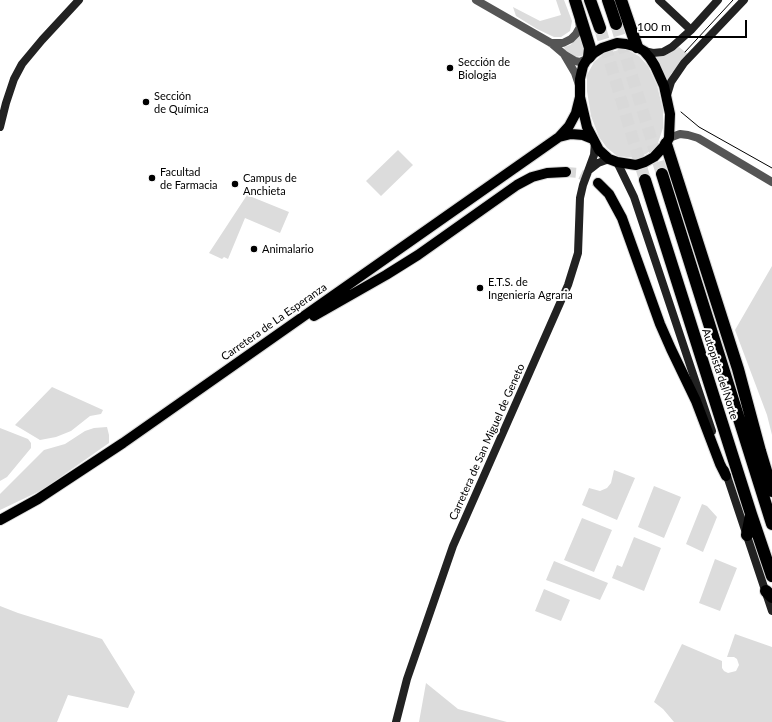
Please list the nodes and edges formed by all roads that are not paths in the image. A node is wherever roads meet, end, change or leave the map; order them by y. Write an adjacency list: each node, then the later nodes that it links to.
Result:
1 (79, 0): 20 (main road)
2 (476, 0): 14 (street)
3 (574, 0): 10 (highway)
4 (590, 0): 12 (highway)
5 (608, 0): 11 (highway)
6 (621, 0): 15 (highway)
7 (659, 0): 13 (main road)
8 (718, 0): 13 (main road)
9 (744, 0): 19 (main road)
10 (579, 12): 14 (street); 17 (highway)
11 (616, 24)
12 (600, 28)
13 (690, 30): 15 (main road)
14 (551, 43): 16 (street)
15 (641, 49): 17 (main road); 19 (main road)
16 (565, 56): 17 (street); 18 (street)
17 (589, 57): 18 (main road)
18 (580, 93): 21 (main road, Carretera de La Esperanza); 22 (main road)
19 (666, 94): 23 (main road)
20 (0, 127)
21 (559, 137): 22 (main road, Carretera de La Esperanza); 31 (main road, Carretera de La Esperanza)
22 (594, 140): 24 (main road); 25 (main road, Carretera de San Miguel de Geneto)
23 (667, 141): 24 (main road); 29 (street); 33 (highway)
24 (613, 160): 25 (main road); 32 (main road)
25 (589, 170): 41 (main road, Carretera de San Miguel de Geneto)
26 (566, 172): 31 (main road)
27 (662, 174): 36 (highway, Autopista del Norte)
28 (645, 180): 34 (highway, Autopista del Norte)
29 (772, 182)
30 (598, 183): 32 (main road)
31 (295, 322): 35 (main road, Carretera de La Esperanza)
32 (726, 476): 37 (main road)
33 (772, 491)
34 (751, 514): 37 (highway); 38 (highway, Autopista del Norte)
35 (0, 520)
36 (772, 524)
37 (747, 536): 39 (main road)
38 (772, 576)
39 (769, 594): 40 (main road)
40 (772, 611)
41 (396, 722)

